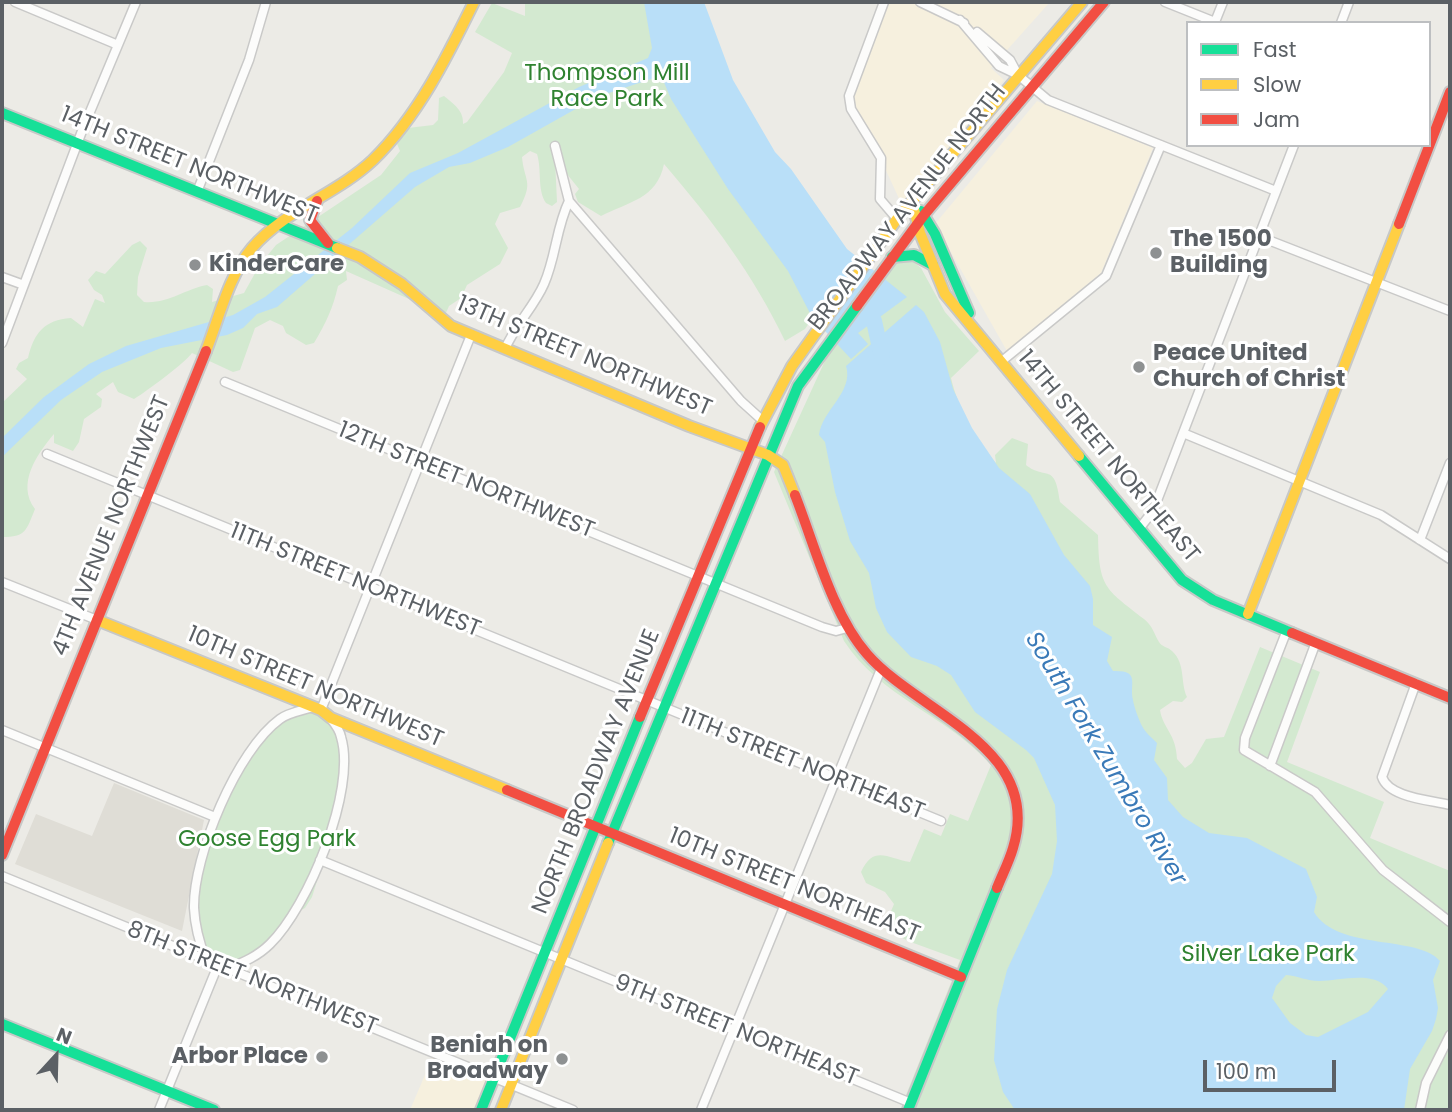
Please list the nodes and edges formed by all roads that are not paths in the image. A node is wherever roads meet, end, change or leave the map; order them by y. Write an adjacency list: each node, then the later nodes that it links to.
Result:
1 (15, 2): 17 (street)
2 (136, 2): 17 (street)
3 (266, 2): 29 (street)
4 (474, 2): 30 (main road, 4TH AVENUE NORTHWEST)
5 (884, 2): 33 (street)
6 (920, 2): 12 (street)
7 (1082, 2): 18 (main road, BROADWAY AVENUE NORTH)
8 (1104, 2): 19 (main road, BROADWAY AVENUE NORTH)
9 (1165, 2): 14 (street)
10 (1223, 2): 15 (street)
11 (1349, 2): 16 (street)
12 (937, 5): 13 (street)
13 (960, 20): 18 (street); 18 (street)
14 (1212, 21)
15 (1214, 21)
16 (1342, 21)
17 (118, 45): 23 (street)
18 (1018, 75): 19 (street); 32 (main road, BROADWAY AVENUE NORTH)
19 (1030, 87): 25 (street); 34 (main road, BROADWAY AVENUE NORTH)
20 (1450, 92): 22 (main road)
21 (2, 113): 23 (main road, 14TH STREET NORTHWEST)
22 (1431, 141)
23 (78, 144): 29 (main road, 14TH STREET NORTHWEST); 43 (street)
24 (555, 145): 31 (street)
25 (1161, 145): 28 (street); 49 (street)
26 (1293, 147): 28 (street)
27 (1429, 147): 42 (main road)
28 (1276, 191): 36 (street)
29 (197, 192): 35 (main road, 14TH STREET NORTHWEST)
30 (317, 200): 35 (main road, 4TH AVENUE NORTHWEST); 37 (main road)
31 (569, 201): 48 (street); 51 (street)
32 (912, 201): 33 (main road, BROADWAY AVENUE NORTH); 34 (main road, 14TH STREET NORTHEAST)
33 (897, 219): 51 (main road, BROADWAY AVENUE NORTH)
34 (921, 219): 39 (main road, BROADWAY AVENUE NORTH); 40 (main road, 14TH STREET NORTHEAST); 45 (main road, 14TH STREET NORTHEAST)
35 (279, 225): 37 (main road, 14TH STREET NORTHWEST); 59 (main road, 4TH AVENUE NORTHWEST)
36 (1258, 236): 42 (street); 52 (street)
37 (333, 247): 38 (main road, 14TH STREET NORTHWEST)
38 (360, 257): 46 (main road, 13TH STREET NORTHWEST)
39 (890, 259): 40 (main road); 55 (main road, BROADWAY AVENUE NORTH)
40 (933, 265): 45 (main road, 14TH STREET NORTHEAST)
41 (2, 277): 43 (street)
42 (1376, 282): 44 (street); 58 (main road)
43 (24, 285): 47 (street)
44 (1450, 311)
45 (977, 328): 49 (main road, 14TH STREET NORTHEAST)
46 (471, 335): 48 (main road, 13TH STREET NORTHWEST); 56 (street)
47 (2, 343)
48 (505, 349): 53 (main road, 13TH STREET NORTHWEST)
49 (1002, 361): 60 (main road, 14TH STREET NORTHEAST)
50 (225, 382): 56 (street, 12TH STREET NORTHWEST)
51 (762, 420): 53 (main road, BROADWAY AVENUE NORTH)
52 (1183, 433): 58 (street); 60 (street)
53 (750, 449): 55 (main road, 13TH STREET NORTHWEST); 63 (main road, NORTH BROADWAY AVENUE)
54 (47, 454): 59 (street, 11TH STREET NORTHWEST)
55 (768, 455): 63 (main road, NORTH BROADWAY AVENUE); 68 (main road)
56 (420, 463): 63 (street, 12TH STREET NORTHWEST); 65 (street)
57 (1450, 463): 61 (street)
58 (1300, 481): 61 (street); 66 (main road)
59 (147, 495): 65 (street, 11TH STREET NORTHWEST); 67 (main road, 4TH AVENUE NORTHWEST)
60 (1139, 529): 66 (main road, 14TH STREET NORTHEAST)
61 (1420, 540): 62 (street)
62 (1450, 559)
63 (706, 580): 68 (street, 12TH STREET NORTHWEST); 74 (main road, NORTH BROADWAY AVENUE); 76 (main road, NORTH BROADWAY AVENUE)
64 (2, 582): 67 (street, 10TH STREET NORTHWEST)
65 (370, 586): 74 (street, 11TH STREET NORTHWEST); 75 (street)
66 (1248, 614): 69 (main road, 14TH STREET NORTHEAST)
67 (96, 620): 75 (main road, 10TH STREET NORTHWEST); 79 (main road, 4TH AVENUE NORTHWEST)
68 (847, 628): 71 (main road)
69 (1287, 630): 70 (main road, 14TH STREET NORTHEAST); 80 (street)
70 (1317, 642): 72 (main road, 14TH STREET NORTHEAST); 80 (street)
71 (881, 669): 81 (street); 97 (main road)
72 (1416, 683): 73 (main road, 14TH STREET NORTHEAST); 82 (street)
73 (1450, 698)
74 (648, 703): 76 (street, 11TH STREET NORTHWEST); 85 (main road, NORTH BROADWAY AVENUE)
75 (315, 709): 77 (main road, 10TH STREET NORTHWEST); 83 (street)
76 (662, 709): 81 (street, 11TH STREET NORTHEAST); 86 (main road, NORTH BROADWAY AVENUE)
77 (331, 718): 85 (main road, 10TH STREET NORTHWEST); 88 (street)
78 (2, 730): 79 (street)
79 (46, 747): 83 (street); 87 (main road, 4TH AVENUE NORTHWEST)
80 (1270, 766): 91 (street)
81 (836, 778): 84 (street, 11TH STREET NORTHEAST); 90 (street)
82 (1450, 805)
83 (215, 817): 94 (street)
84 (941, 821)
85 (597, 828): 86 (main road, 10TH STREET NORTHWEST); 92 (main road, NORTH BROADWAY AVENUE)
86 (611, 834): 90 (main road, 10TH STREET NORTHEAST); 93 (main road, NORTH BROADWAY AVENUE)
87 (2, 855)
88 (320, 860): 92 (street, 9TH STREET NORTHEAST); 96 (street)
89 (2, 876): 94 (street, 8TH STREET NORTHWEST)
90 (784, 904): 97 (main road, 10TH STREET NORTHEAST); 99 (street)
91 (1450, 922)
92 (546, 953): 93 (street, 9TH STREET NORTHEAST); 101 (main road, NORTH BROADWAY AVENUE)
93 (561, 959): 99 (street, 9TH STREET NORTHEAST); 101 (main road, NORTH BROADWAY AVENUE)
94 (206, 960): 95 (street, 8TH STREET NORTHWEST)
95 (218, 965): 96 (street, 8TH STREET NORTHWEST); 102 (street)
96 (229, 968): 101 (street, 8TH STREET NORTHWEST)
97 (961, 977): 103 (main road)
98 (2, 1024): 102 (main road)
99 (734, 1030): 103 (street, 9TH STREET NORTHEAST); 109 (street)
100 (1450, 1035): 110 (street)
101 (503, 1081): 106 (main road, NORTH BROADWAY AVENUE); 107 (main road, NORTH BROADWAY AVENUE); 108 (street, 8TH STREET NORTHWEST)
102 (167, 1091): 104 (street); 105 (main road)
103 (909, 1106)
104 (159, 1110)
105 (214, 1110)
106 (481, 1110)
107 (501, 1110)
108 (573, 1110)
109 (701, 1110)
110 (1420, 1110)

